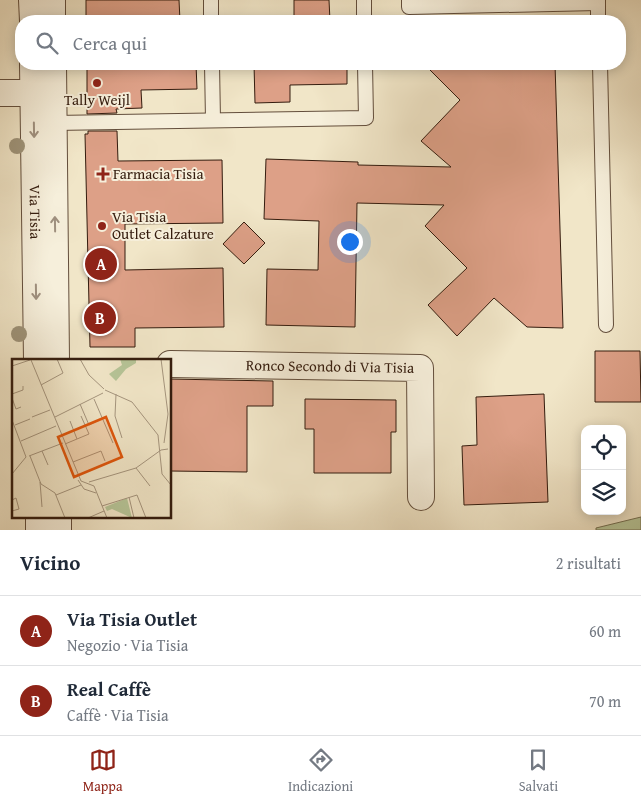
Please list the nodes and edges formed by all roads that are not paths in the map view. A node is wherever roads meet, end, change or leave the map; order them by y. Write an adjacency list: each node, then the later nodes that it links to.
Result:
1 (32, 0): 7 (street)
2 (52, 0): 8 (street)
3 (211, 0): 9 (lane)
4 (364, 0): 10 (lane)
5 (409, 0): 6 (lane)
6 (598, 1): 11 (lane)
7 (32, 15)
8 (52, 15)
9 (211, 15)
10 (364, 15)
11 (598, 15)
12 (33, 70): 18 (street, Via Tisia)
13 (53, 70): 20 (street, Via Tisia)
14 (212, 70): 19 (lane)
15 (365, 70): 19 (lane)
16 (600, 70): 21 (lane)
17 (0, 93): 18 (street)
18 (33, 93): 22 (street, Via Tisia, one-way to 22)
19 (213, 120): 20 (lane)
20 (54, 123): 23 (street, Via Tisia, one-way to 20)
21 (606, 325)
22 (37, 359)
23 (56, 359)
24 (171, 364): 25 (street, Ronco Secondo di Via Tisia)
25 (422, 496)

